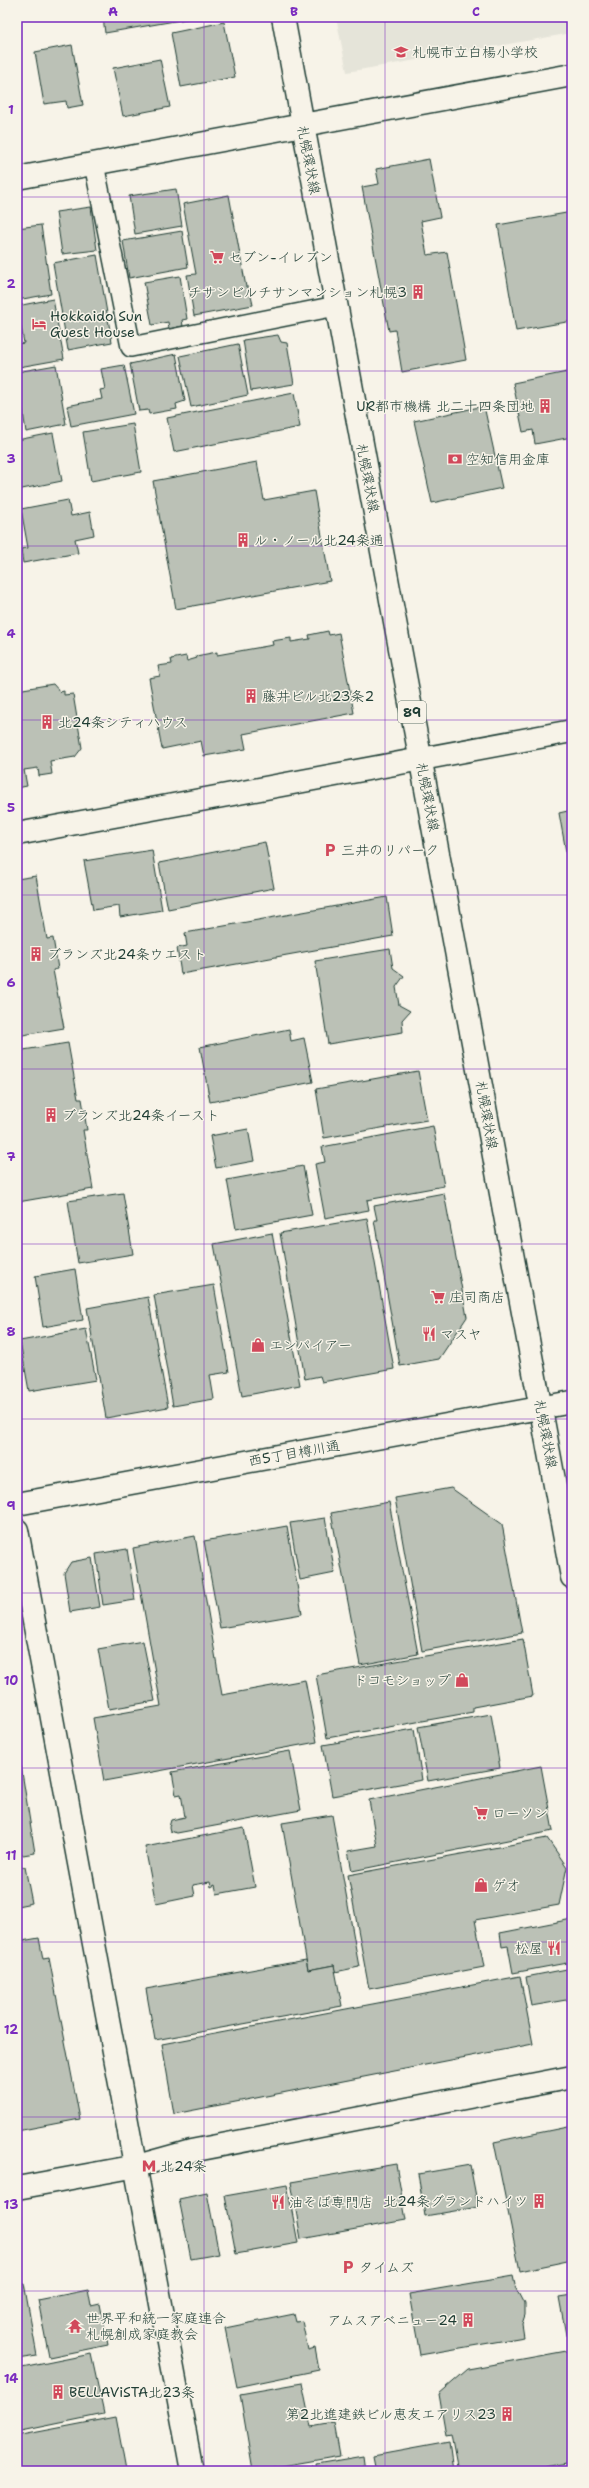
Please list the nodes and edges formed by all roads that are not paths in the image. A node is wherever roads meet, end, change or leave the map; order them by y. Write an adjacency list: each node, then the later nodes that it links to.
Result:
1 (282, 17): 3 (street, 札幌環状線 / 89)
2 (572, 75): 3 (street)
3 (302, 125): 4 (street); 6 (street, 札幌環状線 / 89)
4 (94, 164): 5 (street); 6 (lane)
5 (17, 178)
6 (336, 306): 8 (street, 札幌環状線 / 89)
7 (572, 731): 8 (street)
8 (421, 759): 9 (street); 11 (street, 札幌環状線 / 89)
9 (17, 834)
10 (572, 1402): 11 (street, 西5丁目樽川通)
11 (541, 1408): 12 (street, 西5丁目樽川通); 14 (street, 札幌環状線 / 89)
12 (17, 1504)
13 (17, 1530): 16 (street)
14 (572, 1576)
15 (572, 2076): 16 (street)
16 (137, 2166): 17 (street); 18 (street)
17 (17, 2188)
18 (192, 2471)

